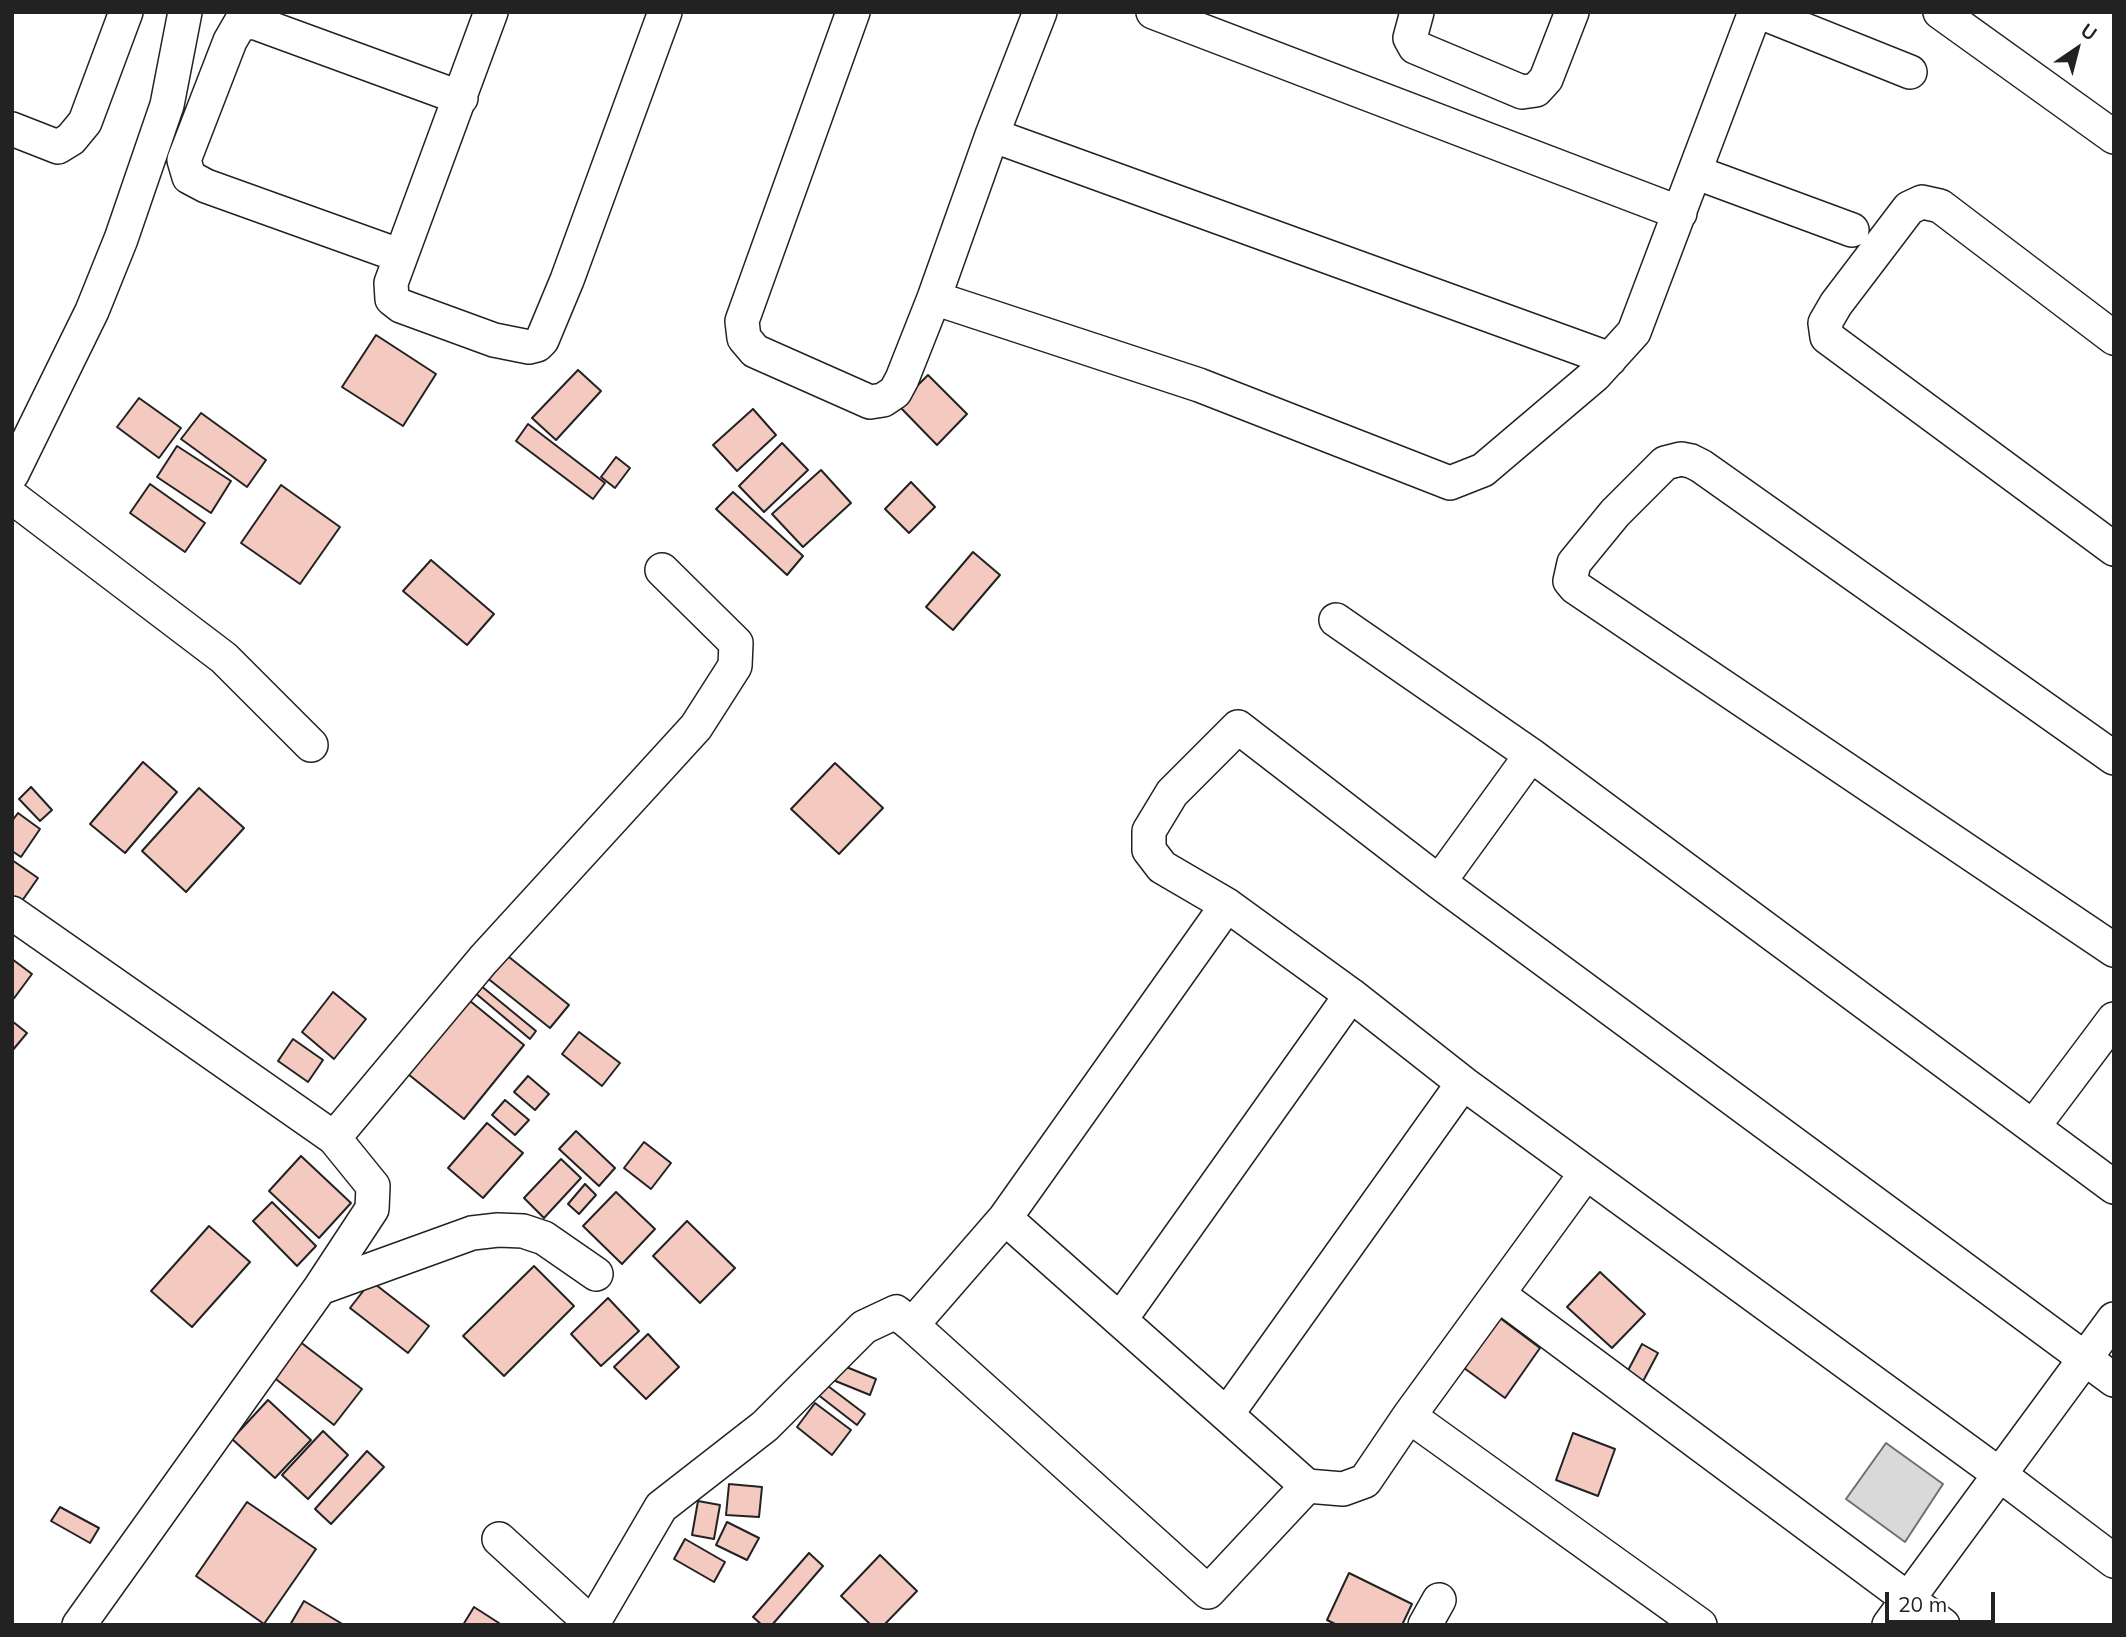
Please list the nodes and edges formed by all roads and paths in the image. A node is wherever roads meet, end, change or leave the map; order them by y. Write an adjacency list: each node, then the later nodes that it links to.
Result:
1 (126, 12): 15 (street)
2 (185, 12): 25 (street)
3 (491, 12): 14 (street)
4 (666, 12): 21 (street)
5 (853, 12): 22 (street)
6 (1040, 12): 16 (street)
7 (1153, 12): 12 (street)
8 (1417, 12): 9 (street)
9 (1572, 12)
10 (1758, 12): 13 (street); 18 (street)
11 (1940, 12): 17 (street)
12 (1188, 19): 19 (street)
13 (1910, 72)
14 (461, 99): 21 (street); 21 (street)
15 (12, 129)
16 (992, 135): 22 (street); 24 (street)
17 (2114, 136)
18 (1695, 172): 19 (street); 20 (street)
19 (1680, 214): 24 (street)
20 (1852, 230)
21 (401, 256)
22 (934, 298): 24 (street)
23 (2114, 338): 27 (street)
24 (1610, 359)
25 (12, 474)
26 (12, 497): 30 (street)
27 (2114, 549)
28 (662, 570): 41 (street)
29 (1336, 620): 31 (street)
30 (311, 745)
31 (1531, 755): 33 (street); 40 (street)
32 (2114, 758): 36 (street)
33 (1439, 882): 34 (street); 51 (street)
34 (1227, 905): 37 (street); 44 (street)
35 (12, 913): 41 (street)
36 (2114, 950)
37 (1351, 995): 39 (street); 49 (street)
38 (2114, 1019): 40 (street)
39 (1463, 1083): 42 (street); 53 (street)
40 (2033, 1127): 43 (street)
41 (334, 1138): 46 (street)
42 (1586, 1173): 47 (street); 55 (street)
43 (2114, 1187)
44 (1005, 1218): 49 (street); 50 (street)
45 (596, 1274): 46 (street)
46 (320, 1288): 60 (street)
47 (1498, 1294): 54 (street); 59 (street)
48 (2114, 1319): 51 (street)
49 (1120, 1320): 53 (street)
50 (912, 1325): 56 (street); 61 (street)
51 (2085, 1358): 52 (street); 55 (street)
52 (2114, 1380)
53 (1227, 1414): 56 (street)
54 (1409, 1416): 56 (street); 62 (street)
55 (1999, 1474): 58 (street); 59 (street)
56 (1307, 1486)
57 (499, 1539): 61 (street)
58 (2114, 1561)
59 (1898, 1612): 63 (street)
60 (79, 1625)
61 (592, 1625)
62 (1700, 1625)
63 (1943, 1625)

